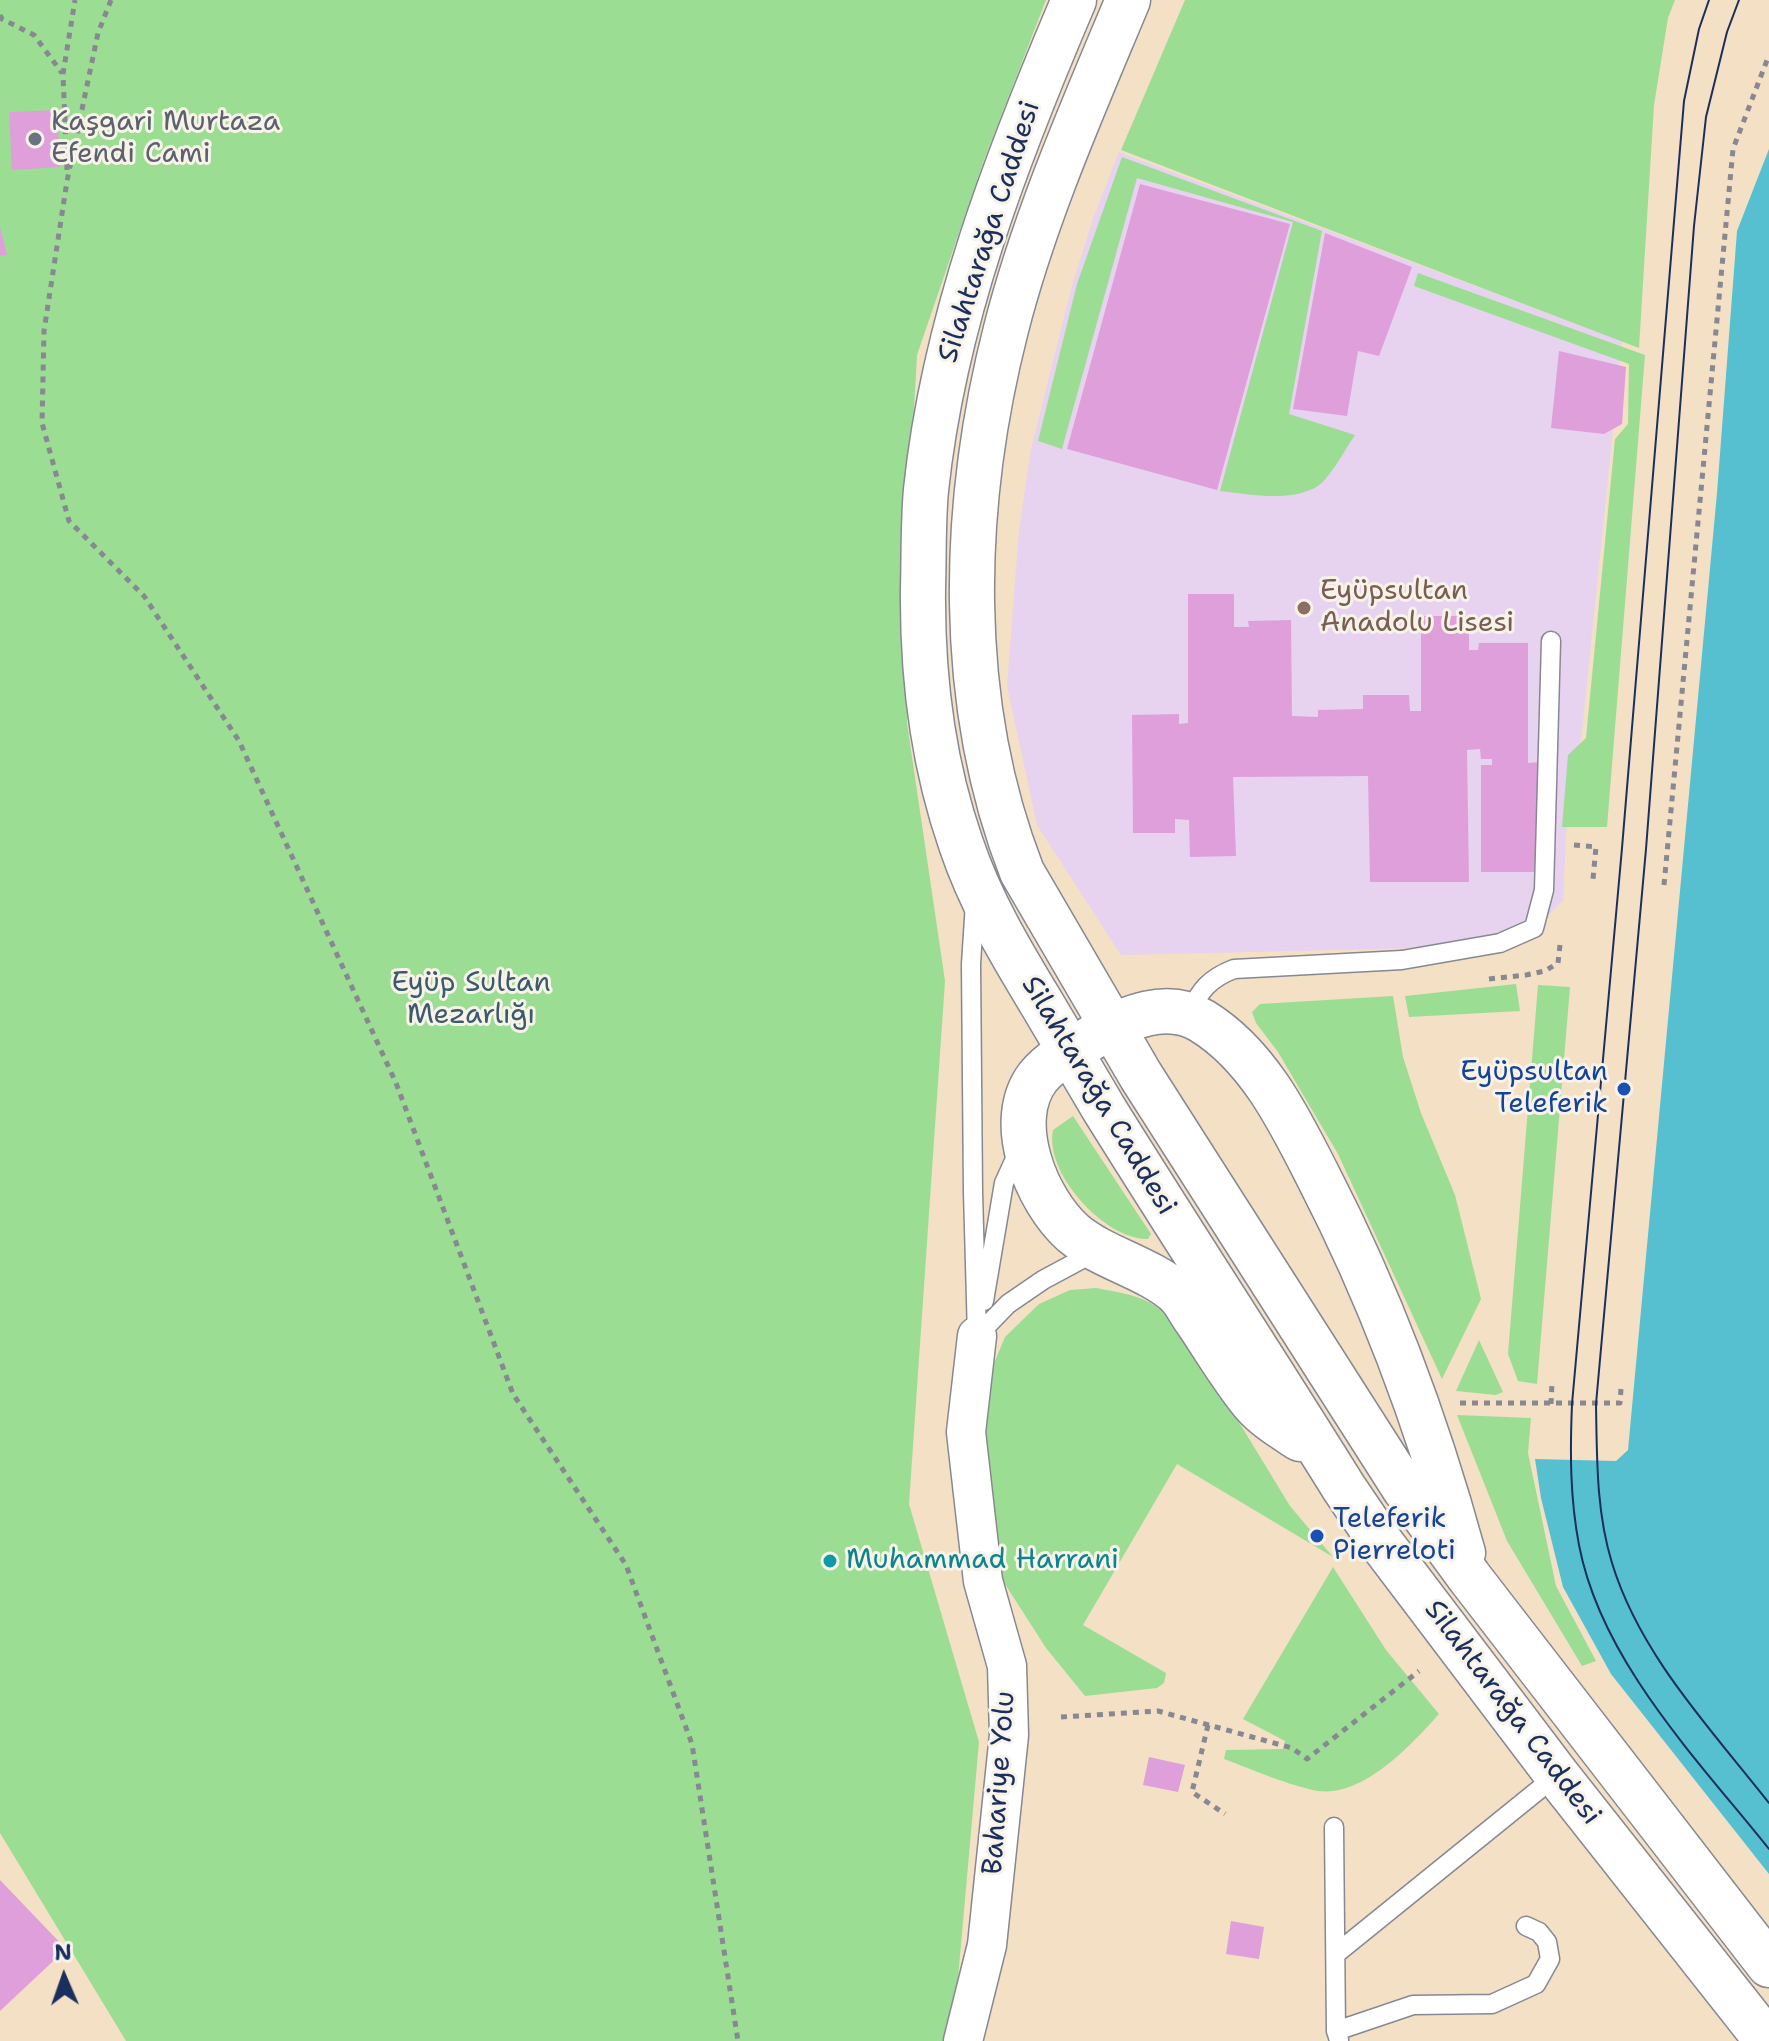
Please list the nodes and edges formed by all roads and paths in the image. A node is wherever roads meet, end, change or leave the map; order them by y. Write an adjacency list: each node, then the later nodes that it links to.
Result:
1 (75, 0): 7 (path)
2 (111, 0): 8 (path)
3 (1074, 0): 13 (main road, Silahtarağa Caddesi)
4 (1128, 0): 15 (main road, Silahtarağa Caddesi)
5 (0, 15): 7 (path)
6 (1769, 55): 12 (path)
7 (63, 74): 8 (path)
8 (67, 181): 36 (path)
9 (1551, 641): 14 (lane)
10 (1596, 847): 11 (path)
11 (1593, 879)
12 (1664, 885)
13 (977, 887): 16 (main road, Silahtarağa Caddesi); 19 (lane)
14 (1188, 1014): 15 (main road); 23 (main road)
15 (1112, 1026): 16 (main road); 25 (main road, Silahtarağa Caddesi)
16 (1068, 1052): 17 (main road); 24 (main road, Silahtarağa Caddesi)
17 (1024, 1140): 18 (main road); 19 (lane)
18 (1099, 1250): 19 (lane); 24 (main road)
19 (977, 1336): 37 (street, Bahariye Yolu)
20 (1552, 1383): 22 (path)
21 (1621, 1389): 22 (path)
22 (1551, 1404): 23 (path)
23 (1419, 1410): 25 (main road)
24 (1324, 1457): 29 (main road, Silahtarağa Caddesi)
25 (1470, 1578): 34 (main road, Silahtarağa Caddesi)
26 (1419, 1671): 28 (path)
27 (1061, 1717): 28 (path)
28 (1208, 1725): 30 (path)
29 (1557, 1775): 33 (lane); 38 (main road, Silahtarağa Caddesi)
30 (1225, 1814)
31 (1334, 1827): 33 (lane)
32 (1526, 1926): 35 (lane)
33 (1337, 1953): 35 (lane)
34 (1769, 1965)
35 (1338, 2036)
36 (738, 2041)
37 (963, 2041)
38 (1767, 2041)

